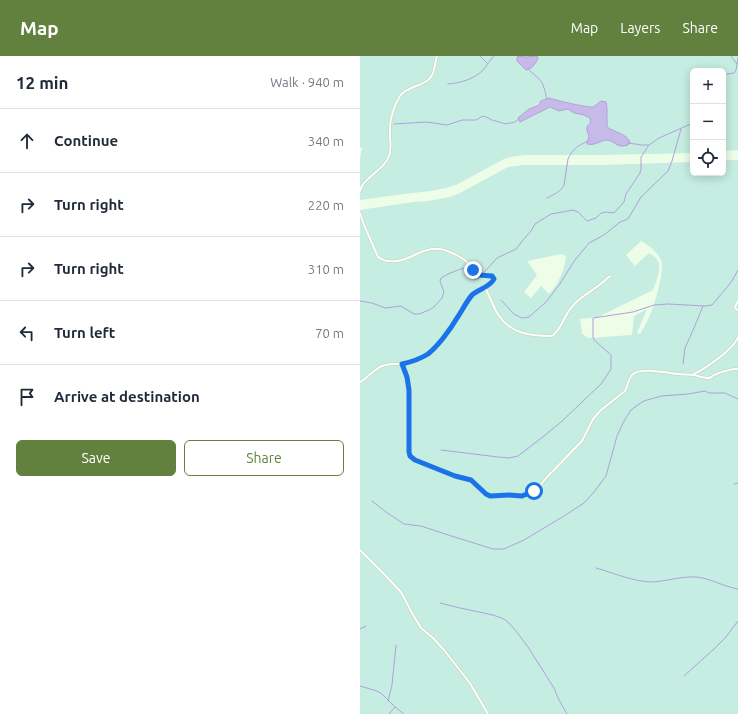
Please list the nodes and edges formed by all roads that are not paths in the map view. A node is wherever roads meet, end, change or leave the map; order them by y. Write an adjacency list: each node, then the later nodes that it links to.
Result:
1 (437, 56): 2 (street)
2 (360, 191)
3 (360, 213): 5 (street)
4 (610, 276): 5 (street)
5 (485, 287): 9 (street)
6 (738, 301): 7 (street)
7 (738, 310)
8 (738, 336): 11 (street)
9 (402, 364): 11 (street); 12 (street)
10 (738, 369): 11 (street)
11 (693, 375)
12 (360, 382)
13 (360, 550): 14 (street)
14 (488, 714)

